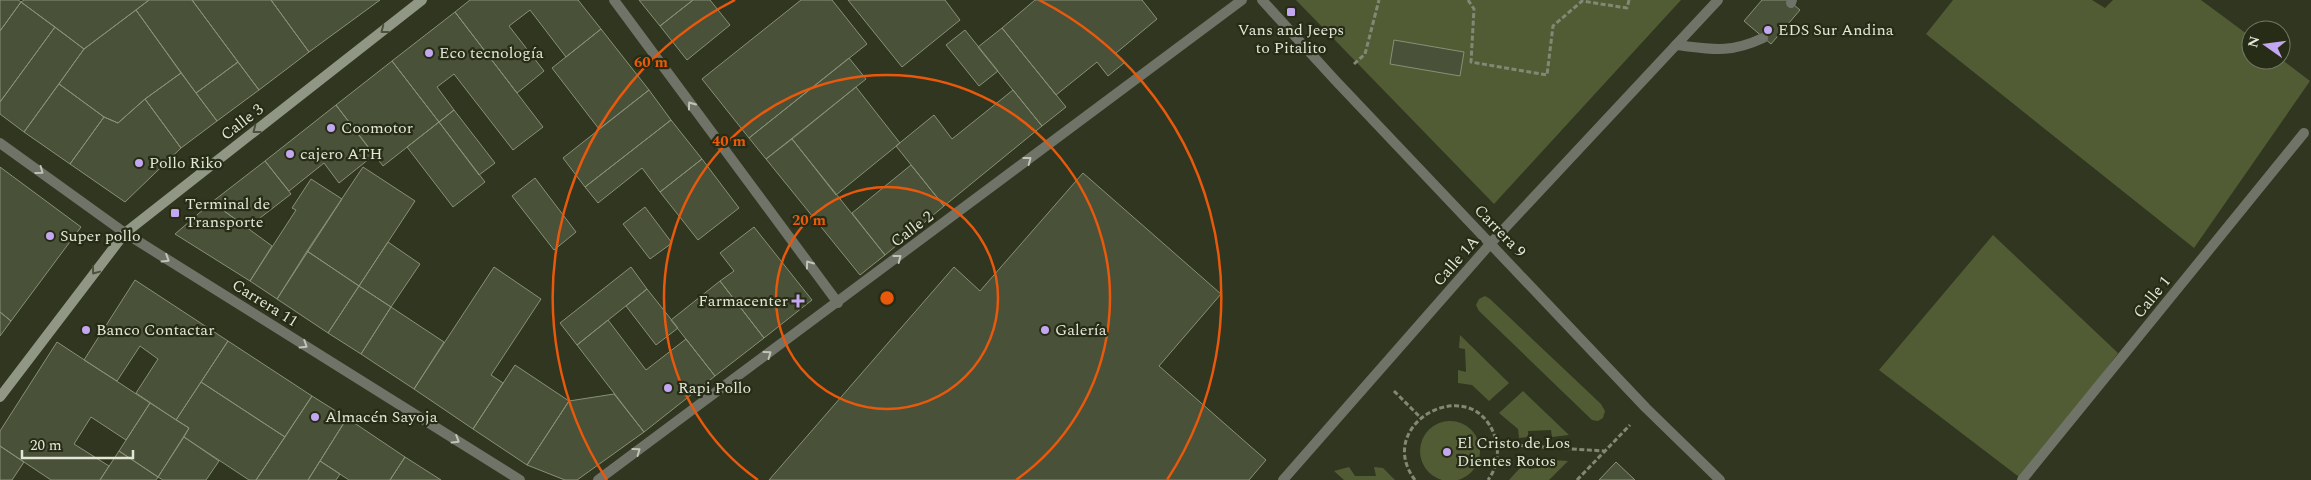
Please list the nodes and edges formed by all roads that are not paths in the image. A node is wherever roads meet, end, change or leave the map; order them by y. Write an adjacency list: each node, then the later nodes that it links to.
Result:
1 (422, 0): 10 (main road, Calle 3, one-way to 10)
2 (614, 0): 12 (street, one-way to 2)
3 (1242, 0): 12 (street, Calle 2, one-way to 3)
4 (1262, 0): 11 (street, Carrera 9)
5 (1718, 0): 7 (street, Calle 1A)
6 (1763, 38): 7 (street)
7 (1676, 45): 11 (street, Calle 1A)
8 (2304, 133): 18 (street, Calle 1)
9 (0, 143): 10 (street, Carrera 11, one-way to 10)
10 (125, 233): 13 (main road, Calle 3, one-way to 13); 15 (street, Carrera 11, one-way to 15)
11 (1491, 244): 14 (street, Calle 1A); 17 (street, Carrera 9)
12 (838, 303): 16 (street, Calle 2, one-way to 12)
13 (0, 397)
14 (1287, 479)
15 (520, 480)
16 (598, 480)
17 (1720, 480)
18 (2022, 480)

